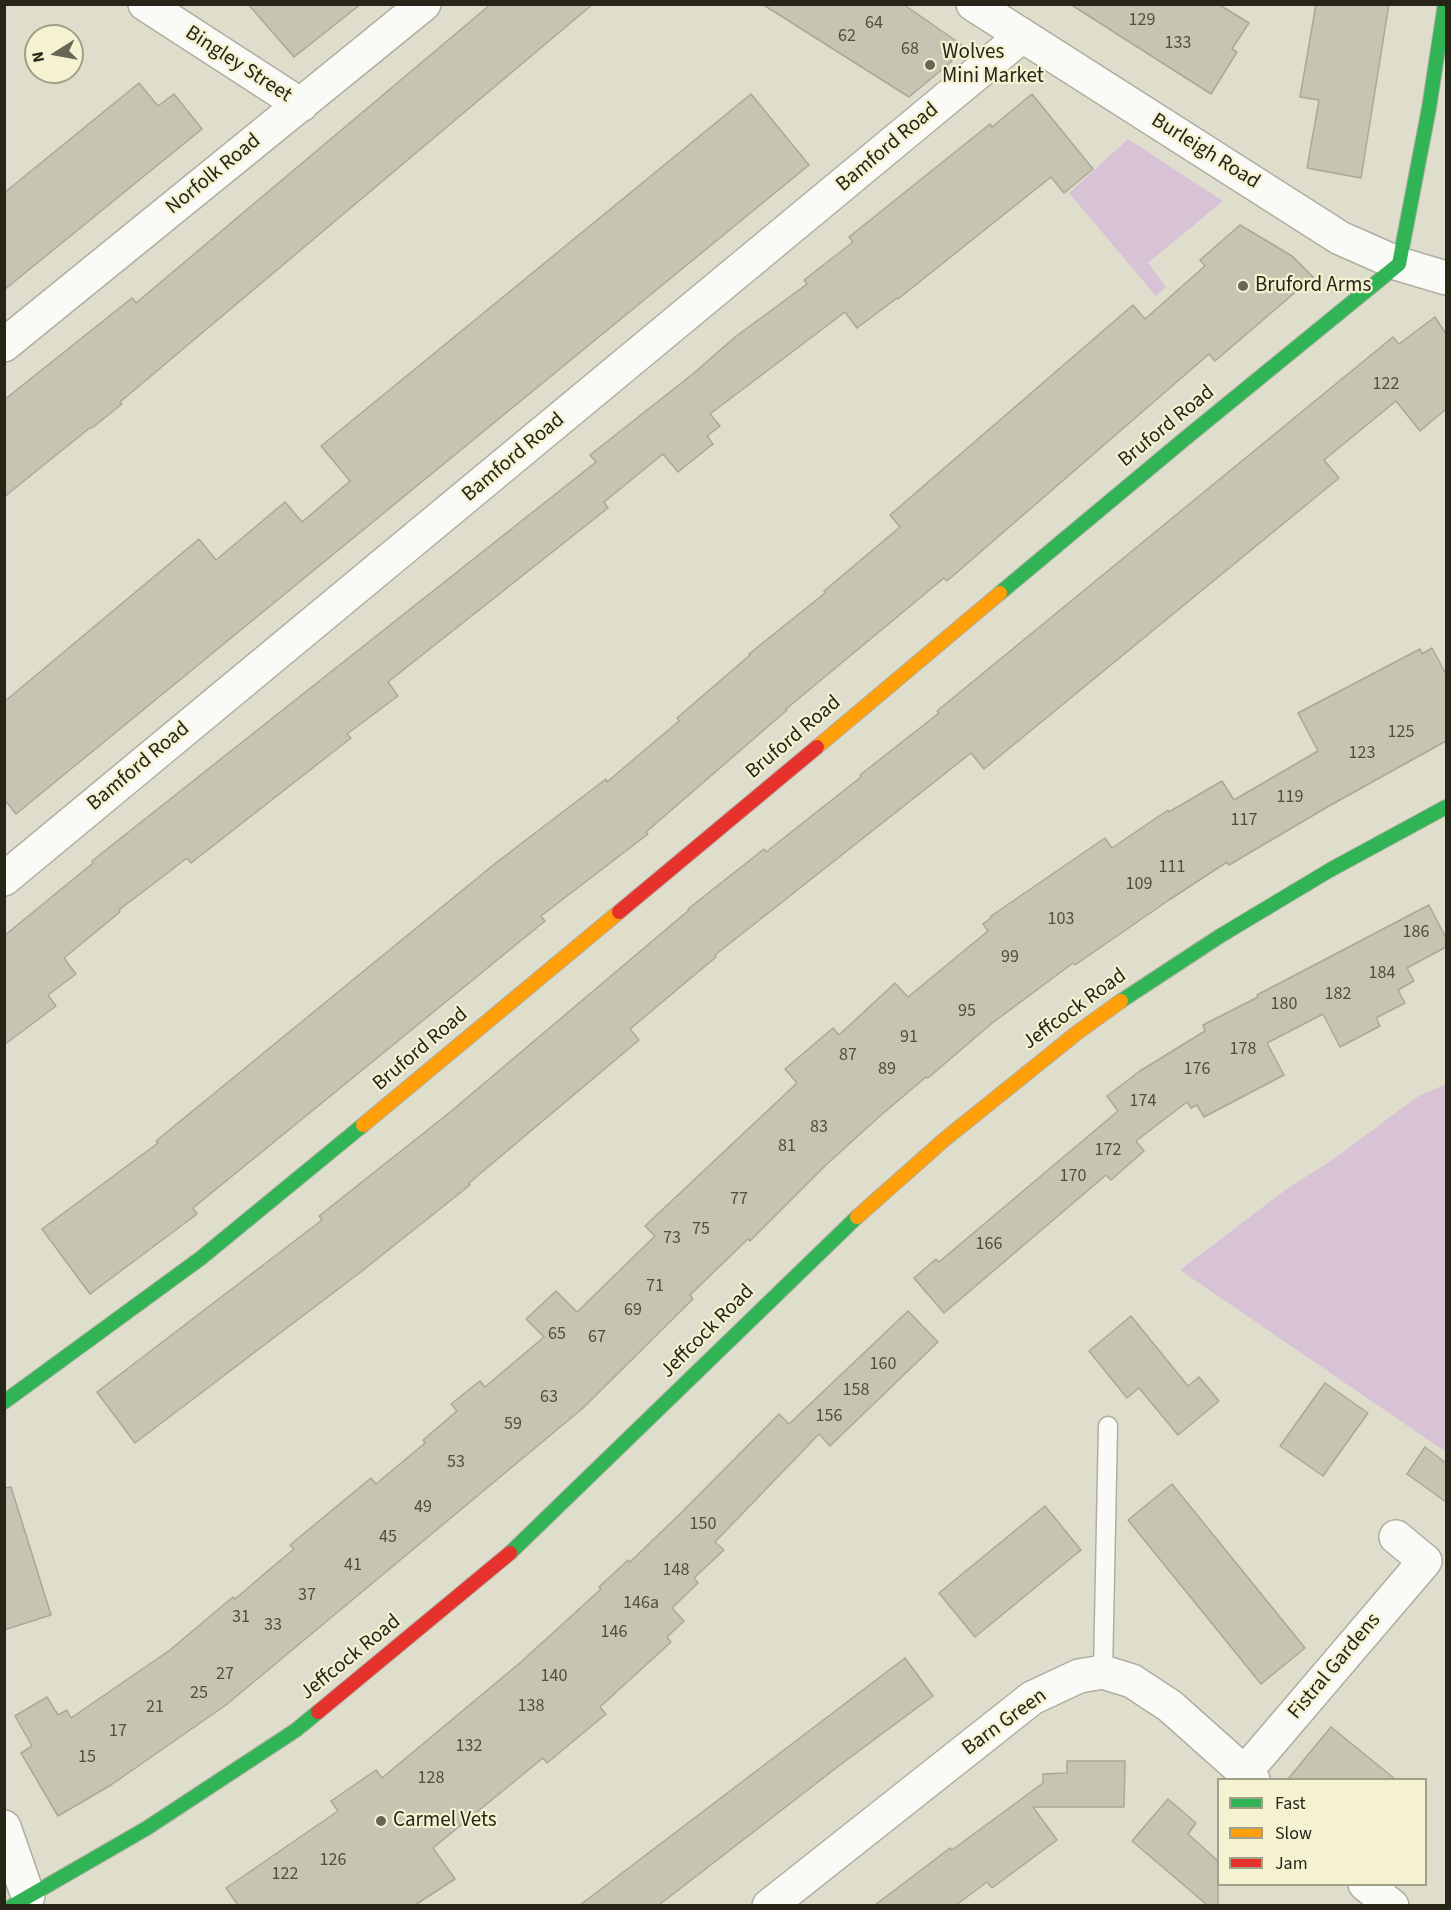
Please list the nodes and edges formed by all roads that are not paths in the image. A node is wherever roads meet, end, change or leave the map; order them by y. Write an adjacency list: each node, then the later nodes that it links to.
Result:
1 (146, 4): 6 (street, Bingley Street)
2 (424, 4): 6 (street, Norfolk Road)
3 (973, 4): 5 (street, Burleigh Road)
4 (1445, 4): 7 (street)
5 (1022, 36): 7 (street, Burleigh Road); 11 (street, Bamford Road)
6 (301, 105): 9 (street, Norfolk Road)
7 (1400, 264): 8 (street, Burleigh Road); 12 (street, Bruford Road)
8 (1446, 278)
9 (4, 345)
10 (1446, 807): 20 (street, Jeffcock Road)
11 (4, 879)
12 (4, 1402)
13 (1108, 1426): 16 (lane)
14 (1396, 1537): 15 (street, Fistral Gardens)
15 (1436, 1569): 17 (street, Fistral Gardens)
16 (1103, 1672): 17 (street, Barn Green); 21 (street, Barn Green)
17 (1249, 1776)
18 (4, 1827): 20 (street)
19 (1368, 1886): 22 (street)
20 (20, 1901)
21 (769, 1905)
22 (1392, 1905)

